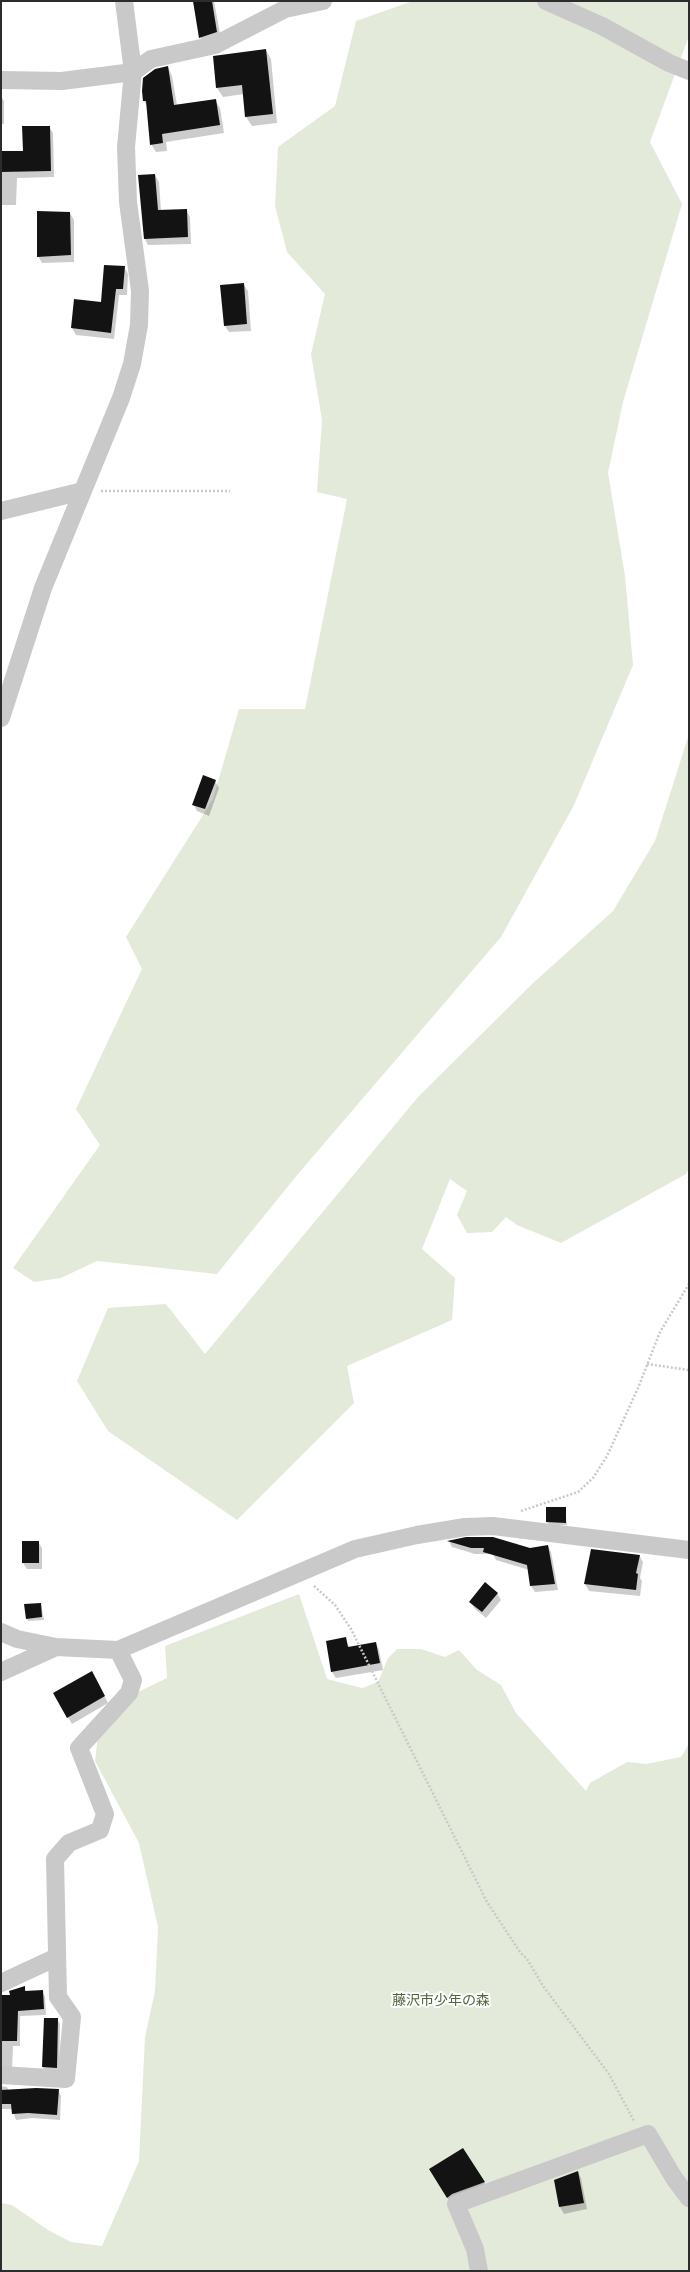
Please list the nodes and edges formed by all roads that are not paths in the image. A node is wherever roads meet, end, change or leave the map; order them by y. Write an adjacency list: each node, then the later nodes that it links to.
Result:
1 (124, 1): 5 (street)
2 (323, 1): 5 (street)
3 (546, 1): 4 (street)
4 (689, 71)
5 (133, 72): 6 (street); 7 (street)
6 (1, 80)
7 (83, 491): 8 (street); 9 (street)
8 (1, 511)
9 (1, 718)
10 (689, 1550): 13 (street)
11 (1, 1632): 12 (street)
12 (56, 1647): 13 (street); 14 (street)
13 (118, 1650): 15 (street)
14 (1, 1672)
15 (57, 1957): 16 (street); 17 (street)
16 (1, 1983)
17 (1, 2075)
18 (689, 2198): 19 (street)
19 (479, 2271)

